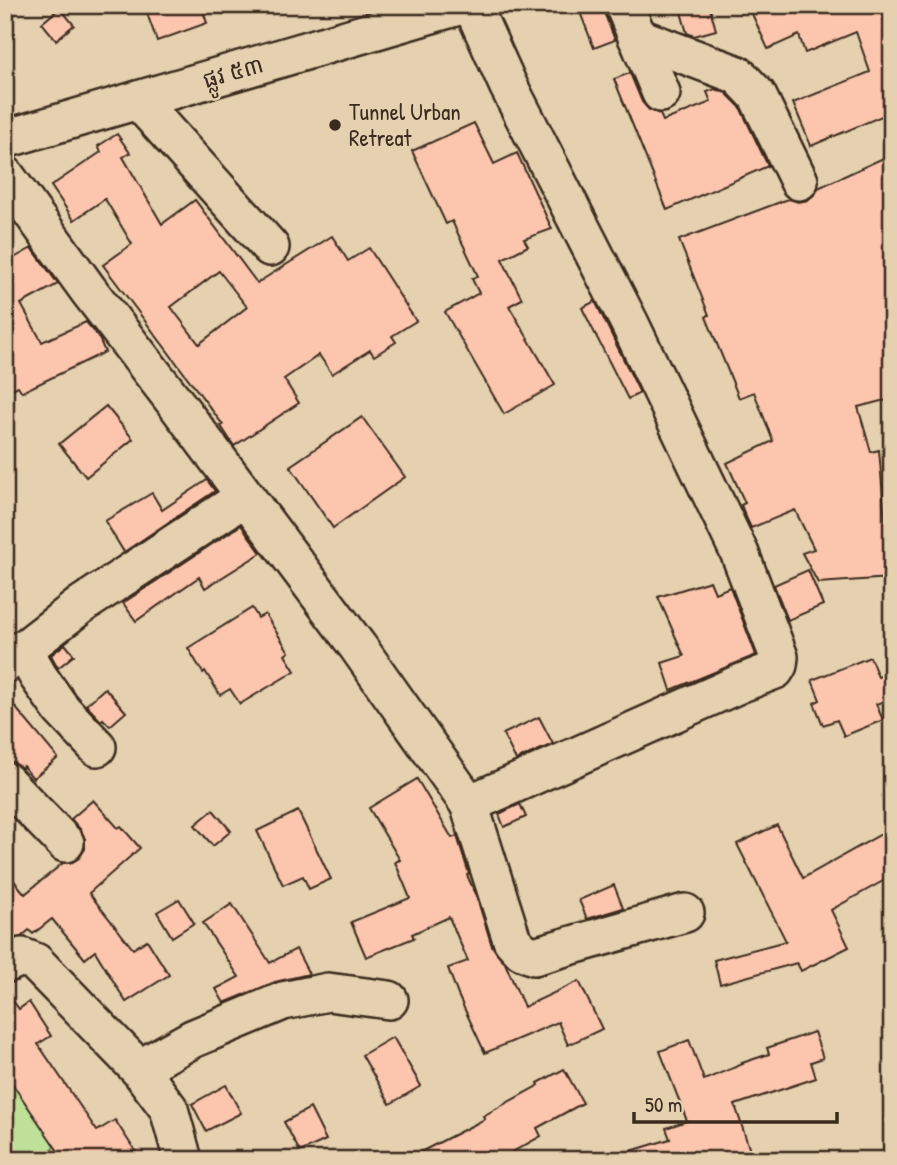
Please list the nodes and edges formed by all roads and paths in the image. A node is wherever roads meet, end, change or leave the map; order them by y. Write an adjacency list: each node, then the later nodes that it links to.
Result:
1 (462, 5): 3 (street, ផ្លូវ ៥៣)
2 (472, 5): 15 (street)
3 (367, 18): 6 (street, ផ្លូវ ៥៣)
4 (631, 21): 5 (street); 9 (street)
5 (661, 93)
6 (138, 100): 7 (street, ផ្លូវ ៥៣); 10 (street)
7 (5, 139)
8 (5, 175): 11 (street)
9 (799, 181)
10 (270, 247)
11 (245, 497): 12 (street); 15 (street)
12 (14, 657): 13 (street)
13 (97, 747)
14 (5, 781): 16 (street)
15 (469, 804): 17 (street)
16 (65, 844)
17 (685, 913)
18 (5, 964): 20 (street)
19 (389, 1000): 20 (street)
20 (139, 1069): 21 (street)
21 (183, 1160)

